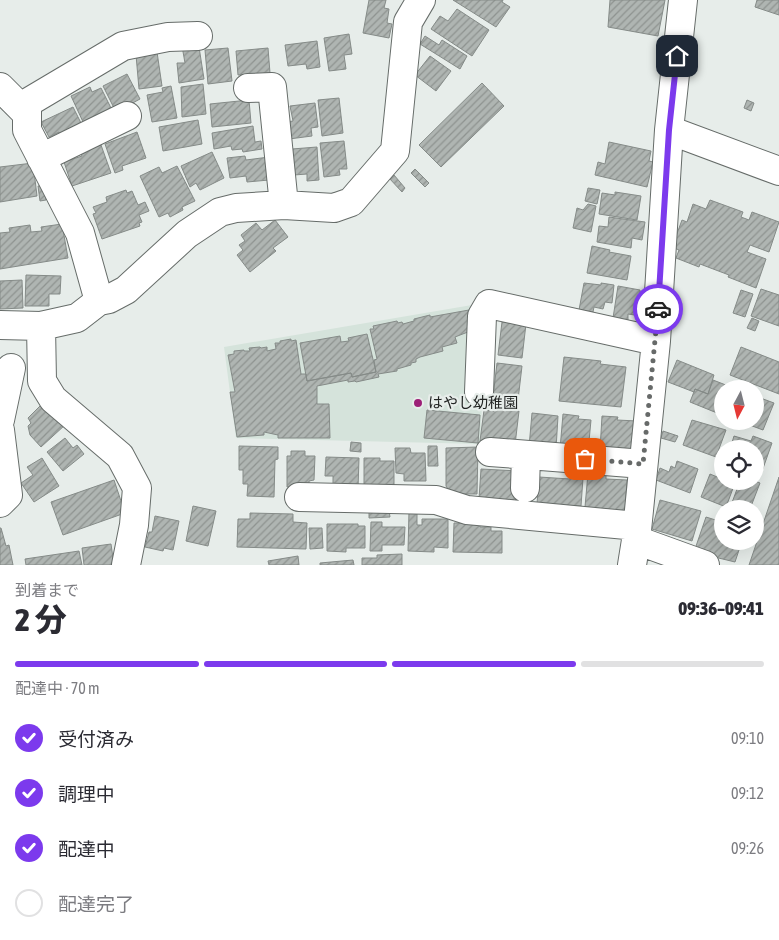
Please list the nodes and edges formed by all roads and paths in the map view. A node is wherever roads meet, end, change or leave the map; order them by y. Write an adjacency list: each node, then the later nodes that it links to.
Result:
1 (421, 0): 11 (street)
2 (683, 0): 8 (street)
3 (198, 36): 6 (street)
4 (0, 87): 6 (street)
5 (271, 87): 11 (street)
6 (26, 113): 9 (street)
7 (127, 116): 9 (street)
8 (669, 130): 10 (street); 15 (street)
9 (41, 158): 12 (street)
10 (779, 171)
11 (284, 205): 12 (street)
12 (99, 301): 14 (street)
13 (0, 325): 14 (street)
14 (41, 326): 27 (street)
15 (656, 341): 17 (street); 22 (street)
16 (11, 368): 18 (street)
17 (479, 392)
18 (0, 420)
19 (0, 430): 24 (street)
20 (490, 452): 21 (street)
21 (526, 454): 22 (street); 23 (street)
22 (643, 464): 26 (street)
23 (525, 488)
24 (0, 503)
25 (312, 503): 26 (street)
26 (635, 544): 28 (street)
27 (126, 565)
28 (705, 565)

